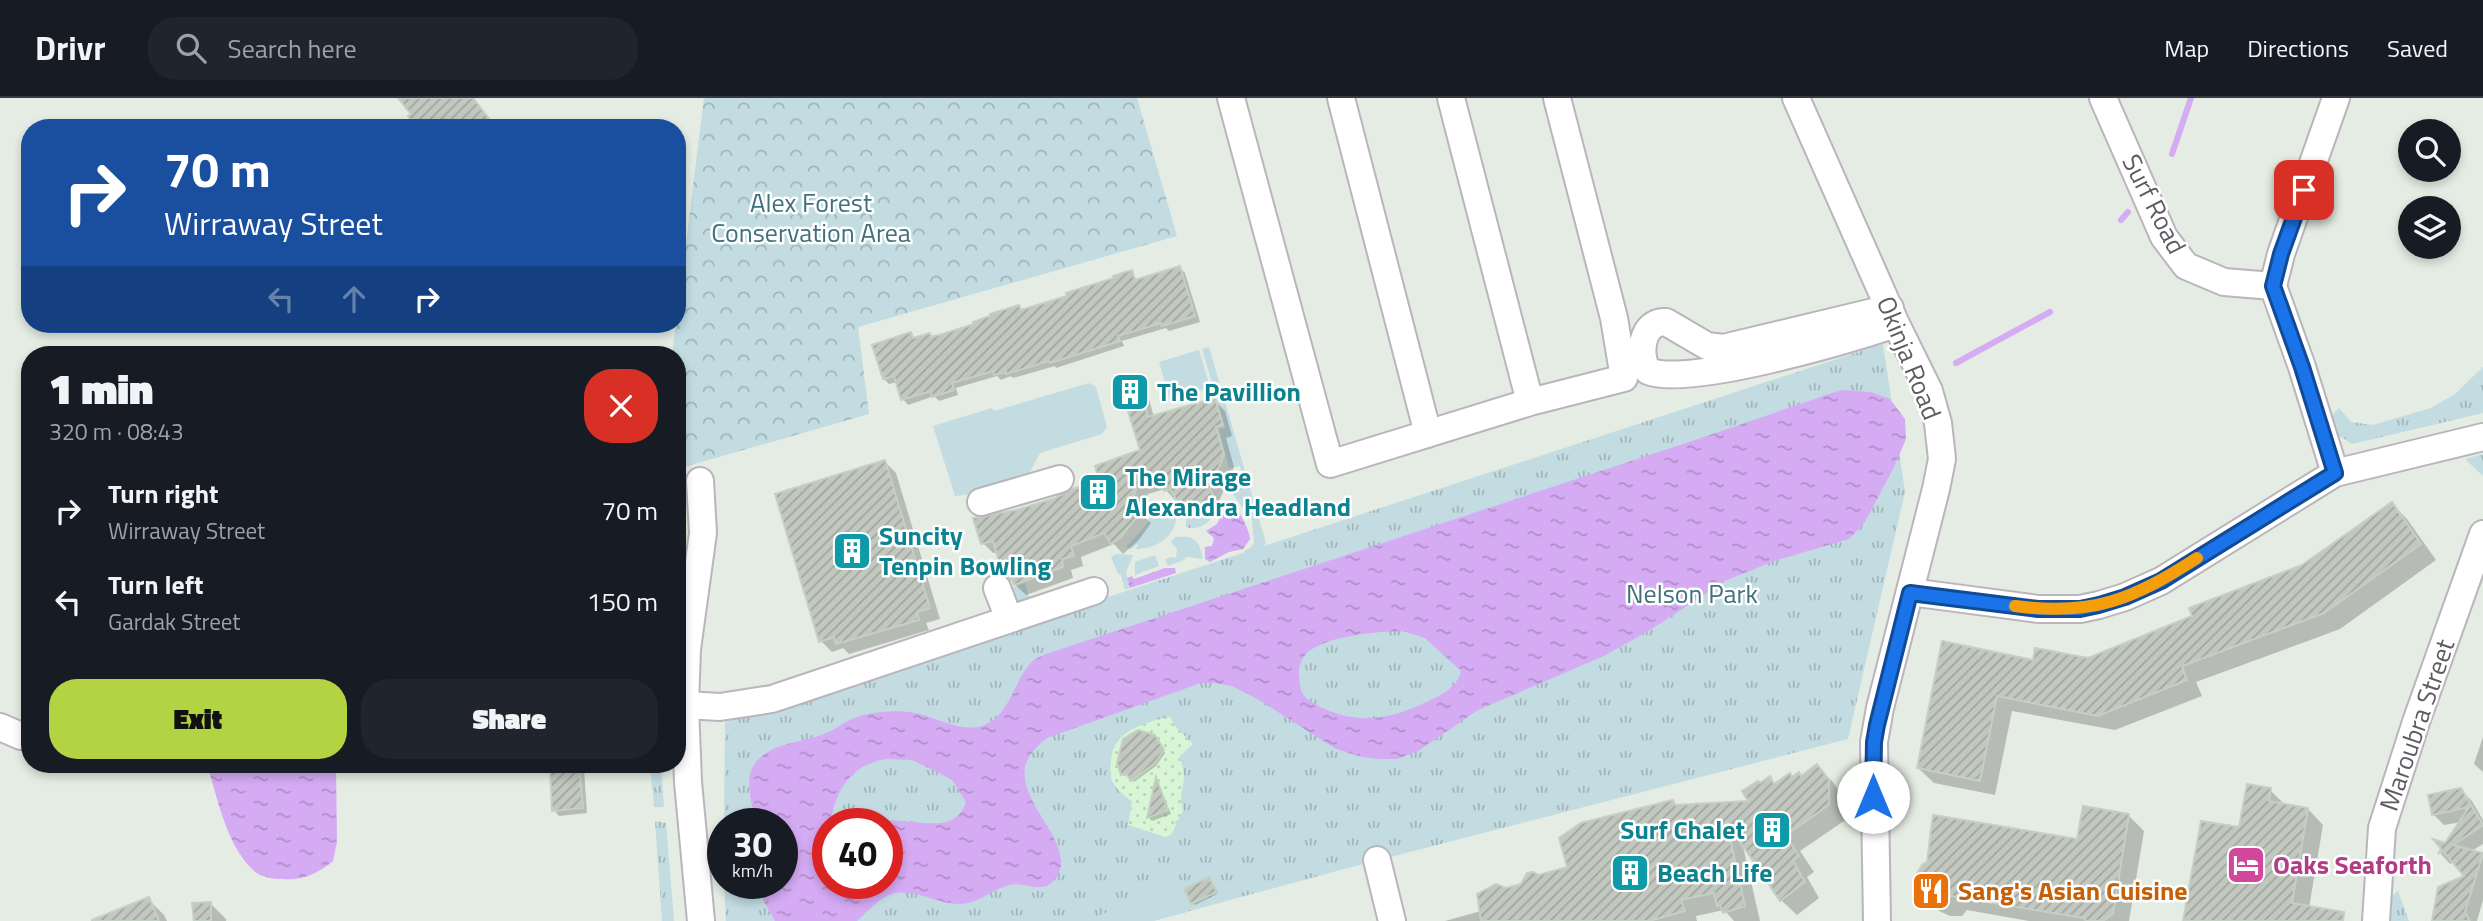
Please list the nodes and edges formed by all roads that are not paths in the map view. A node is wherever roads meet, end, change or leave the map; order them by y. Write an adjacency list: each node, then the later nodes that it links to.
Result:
1 (1231, 98): 12 (street)
2 (1341, 98): 12 (street)
3 (1451, 98): 11 (street)
4 (1557, 98): 10 (street)
5 (1796, 98): 9 (street, Okinja Road)
6 (2103, 98): 8 (street, Surf Road)
7 (2336, 98): 8 (street)
8 (2273, 286): 14 (street)
9 (1893, 316): 10 (street); 10 (street); 21 (street, Okinja Road)
10 (1637, 365): 11 (street)
11 (1530, 402): 12 (street)
12 (1428, 434)
13 (2483, 436): 14 (street)
14 (2335, 473): 21 (street)
15 (1060, 479): 17 (street)
16 (700, 481): 23 (street)
17 (981, 502)
18 (2483, 534): 32 (street, Maroubra Street)
19 (997, 588): 22 (street)
20 (1094, 591): 22 (street)
21 (1910, 593): 31 (street, Okinja Road)
22 (1009, 619): 24 (street)
23 (686, 677)
24 (686, 705)
25 (0, 727): 27 (street)
26 (686, 731): 29 (street)
27 (21, 736)
28 (1377, 860): 30 (street)
29 (701, 921)
30 (1392, 921)
31 (1877, 921)
32 (2376, 921)

